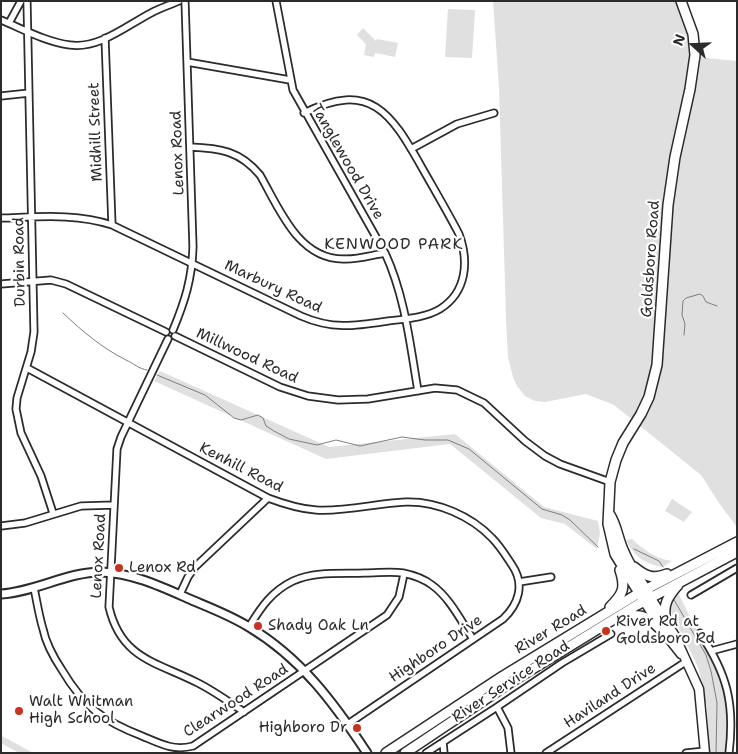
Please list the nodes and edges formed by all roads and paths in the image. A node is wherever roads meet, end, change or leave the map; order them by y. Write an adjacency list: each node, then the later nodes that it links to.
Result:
1 (21, 1): 8 (street)
2 (27, 1): 9 (street, Durbin Road)
3 (179, 1): 10 (street)
4 (185, 1): 11 (street, Lenox Road)
5 (276, 1): 12 (street, Tanglewood Drive)
6 (681, 1): 31 (main road, Goldsboro Road)
7 (1, 20): 8 (street)
8 (9, 23): 9 (street)
9 (28, 31): 10 (street); 13 (street, Durbin Road)
10 (105, 38): 21 (street, Midhill Street)
11 (187, 62): 12 (street); 17 (street, Lenox Road)
12 (290, 80): 15 (street, Tanglewood Drive)
13 (29, 93): 14 (street); 19 (street, Durbin Road)
14 (1, 96)
15 (304, 113): 18 (street, Marbury Road); 22 (street, Tanglewood Drive)
16 (494, 113): 18 (street)
17 (190, 147): 22 (street); 23 (street, Lenox Road)
18 (411, 149): 26 (street, Marbury Road)
19 (32, 217): 20 (street, Marbury Road); 21 (street, Marbury Road); 24 (street, Durbin Road)
20 (1, 218)
21 (112, 225): 23 (street, Marbury Road)
22 (385, 253): 26 (street, Tanglewood Drive)
23 (193, 263): 26 (street, Marbury Road); 27 (street, Lenox Road)
24 (33, 280): 25 (street, Millwood Road); 27 (street, Millwood Road); 28 (street, Durbin Road)
25 (1, 284)
26 (406, 319): 29 (street, Tanglewood Drive)
27 (171, 333): 29 (street, Millwood Road); 30 (street, Lenox Road)
28 (27, 368): 30 (street, Kenhill Road); 34 (street, Durbin Road)
29 (418, 391): 31 (street, Millwood Road)
30 (128, 423): 32 (street, Kenhill Road); 33 (street, Lenox Road)
31 (610, 482): 35 (main road, Goldsboro Road)
32 (268, 498): 47 (street, Kenhill Road); 50 (street)
33 (114, 505): 34 (street); 43 (street, Lenox Road)
34 (53, 513): 36 (street)
35 (610, 514): 39 (main road, Goldsboro Road); 40 (main road, Goldsboro Road)
36 (1, 526)
37 (737, 542): 41 (main road, River Road)
38 (737, 552): 46 (main road, River Road)
39 (615, 554): 51 (main road, Goldsboro Road); 55 (main road)
40 (629, 564): 41 (main road); 51 (main road, Goldsboro Road)
41 (689, 567): 51 (main road, River Road)
42 (737, 568): 52 (street)
43 (110, 573): 48 (street); 50 (street); 66 (street, Lenox Road)
44 (404, 574): 56 (street); 60 (street); 64 (street, Clearwood Road)
45 (551, 577): 47 (street)
46 (684, 580): 51 (main road, River Road); 53 (main road)
47 (519, 582): 60 (street, Highboro Drive)
48 (34, 588): 49 (street); 66 (street, Clearwood Road)
49 (1, 594)
50 (180, 594): 56 (street)
51 (645, 595): 53 (main road, Goldsboro Road); 54 (main road, River Road); 55 (main road, River Road); 59 (main road, Goldsboro Road)
52 (691, 595)
53 (666, 620): 63 (main road, Goldsboro Road)
54 (611, 621): 59 (main road); 72 (main road, River Road)
55 (588, 624): 71 (main road, River Road)
56 (249, 627): 64 (street)
57 (700, 633): 62 (street)
58 (611, 634): 65 (street, River Service Road)
59 (666, 635): 63 (main road, Goldsboro Road)
60 (474, 639): 67 (street, Highboro Drive)
61 (737, 644): 62 (street)
62 (712, 651): 78 (street)
63 (687, 661): 69 (main road, Goldsboro Road); 76 (street, Haviland Drive)
64 (305, 671): 66 (street, Clearwood Road); 67 (street)
65 (497, 707): 68 (street, River Service Road); 75 (street)
66 (244, 712)
67 (348, 724): 70 (street)
68 (443, 742): 73 (street, River Service Road); 74 (street)
69 (705, 752): 77 (street)
70 (367, 753)
71 (386, 753)
72 (405, 753)
73 (426, 753)
74 (444, 753)
75 (511, 753)
76 (546, 753)
77 (686, 753)
78 (729, 753)

